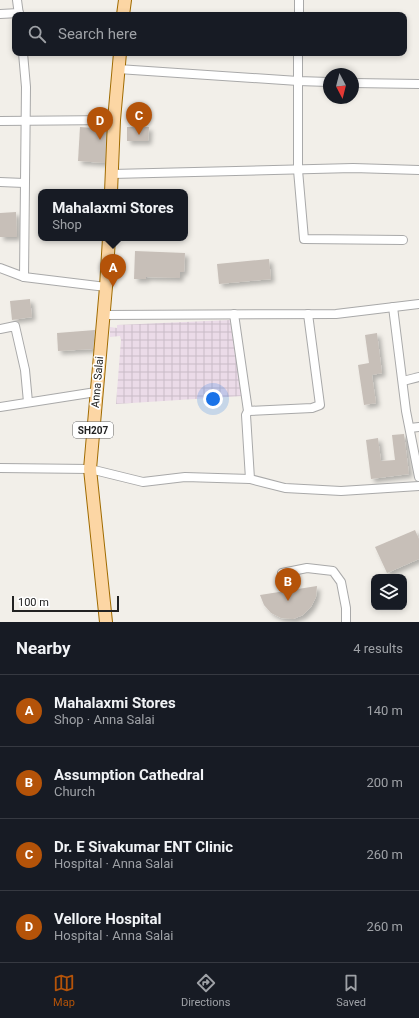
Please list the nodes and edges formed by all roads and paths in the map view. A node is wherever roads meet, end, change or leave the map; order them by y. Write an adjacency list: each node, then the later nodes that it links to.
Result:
1 (17, 0): 4 (street)
2 (125, 0): 5 (main road)
3 (299, 0): 6 (street)
4 (19, 12)
5 (123, 12)
6 (299, 12)
7 (0, 14): 8 (street)
8 (12, 14)
9 (23, 56): 19 (street)
10 (120, 56): 12 (main road)
11 (298, 56): 13 (street)
12 (118, 69): 13 (street); 17 (main road)
13 (298, 81): 14 (street); 20 (street)
14 (323, 82)
15 (359, 82): 16 (street)
16 (419, 84)
17 (114, 120): 19 (street); 22 (main road)
18 (0, 121): 19 (street)
19 (26, 122): 24 (street)
20 (299, 169): 21 (street); 22 (street); 26 (street)
21 (419, 170)
22 (112, 174): 25 (main road)
23 (0, 182): 24 (street)
24 (24, 182): 29 (street)
25 (111, 189)
26 (403, 240)
27 (109, 241): 30 (main road, Anna Salai / SH207)
28 (0, 268): 29 (street)
29 (24, 277): 30 (street)
30 (106, 287): 35 (main road, Anna Salai / SH207)
31 (419, 304): 32 (street)
32 (393, 307): 34 (street); 38 (street)
33 (234, 314): 34 (street); 35 (street); 42 (street)
34 (308, 314): 42 (street)
35 (103, 316): 39 (main road, Anna Salai / SH207)
36 (0, 329): 40 (street)
37 (419, 377): 38 (street)
38 (403, 381): 44 (street)
39 (96, 392): 40 (street); 46 (main road, Anna Salai / SH207)
40 (28, 402): 41 (street)
41 (0, 407)
42 (248, 410): 48 (street)
43 (419, 427): 44 (street)
44 (410, 428): 47 (street)
45 (0, 468): 46 (street)
46 (90, 469): 48 (street); 51 (main road, Anna Salai / SH207)
47 (419, 477)
48 (250, 479): 49 (street)
49 (419, 486)
50 (282, 573): 52 (street)
51 (106, 622)
52 (346, 622)

